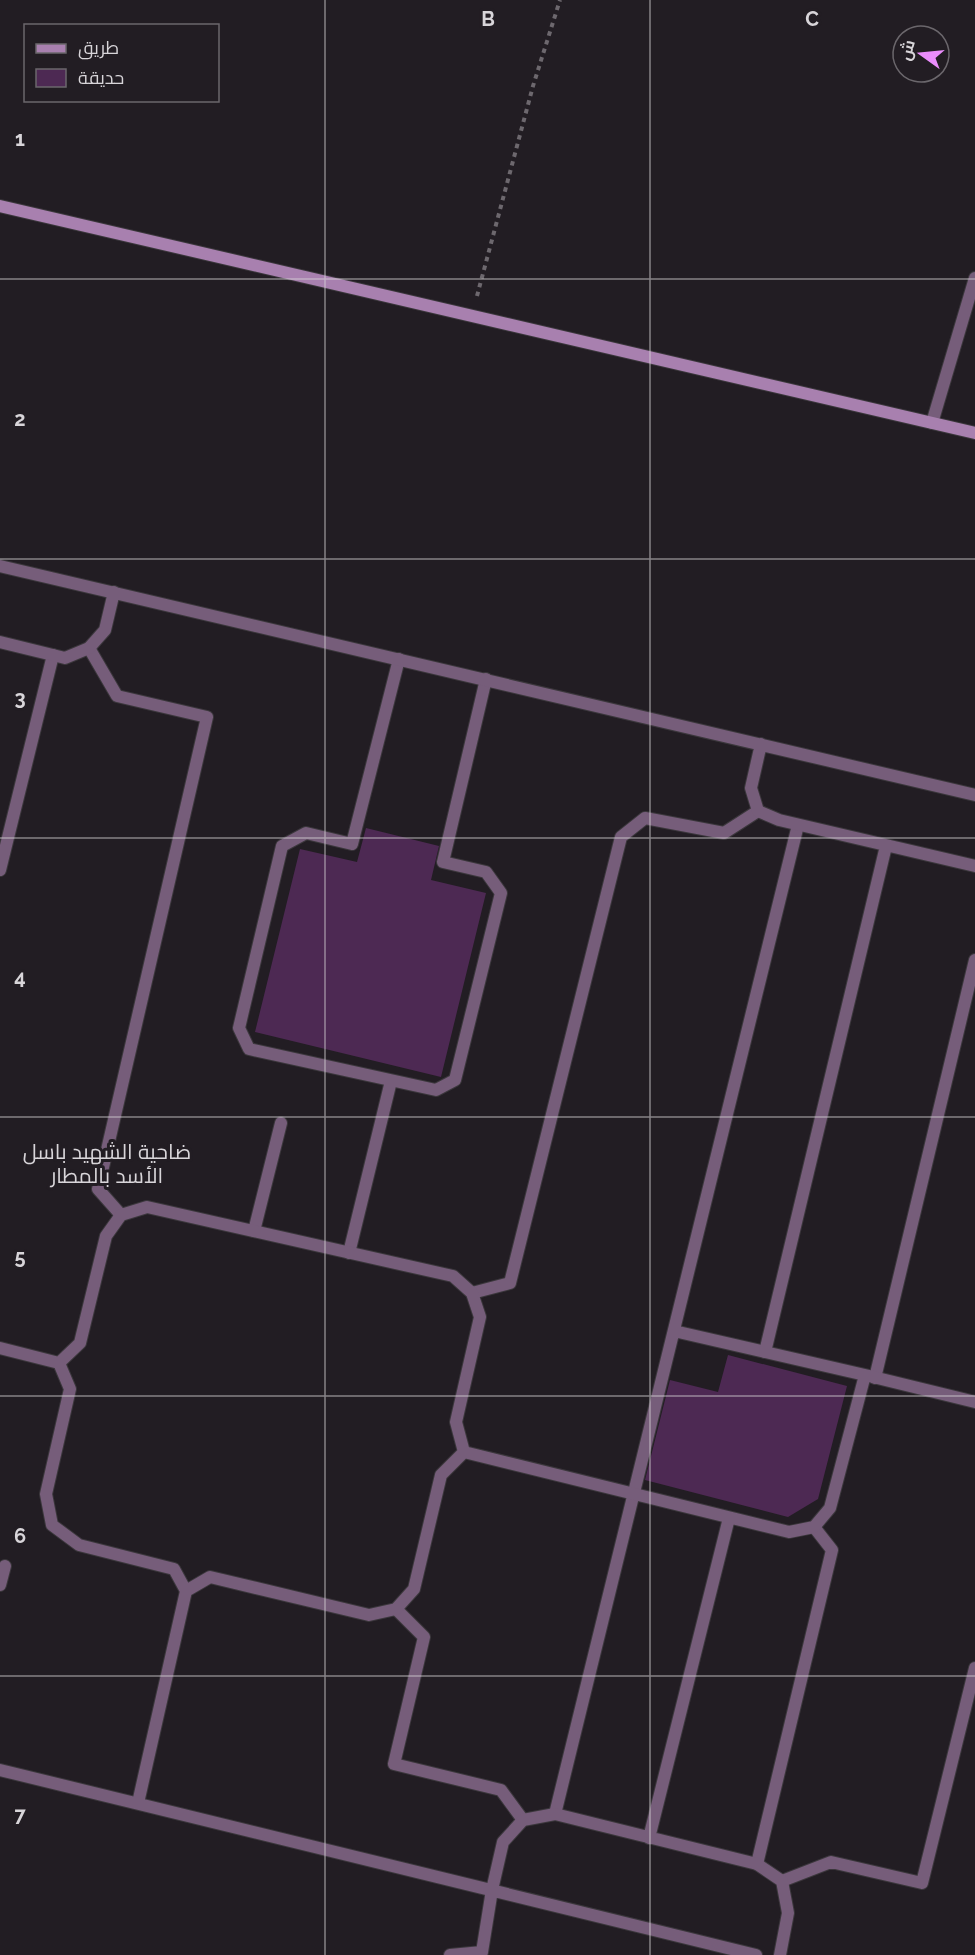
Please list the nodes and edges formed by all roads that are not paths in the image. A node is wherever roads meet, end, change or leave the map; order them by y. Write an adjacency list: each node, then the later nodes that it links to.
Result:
1 (0, 206): 3 (main road)
2 (975, 278): 3 (street)
3 (932, 423): 4 (main road)
4 (975, 433)
5 (0, 566): 6 (street)
6 (114, 592): 8 (street); 10 (street)
7 (0, 642): 9 (street)
8 (89, 648): 9 (street); 22 (street)
9 (53, 655): 18 (street)
10 (399, 659): 11 (street); 20 (street)
11 (486, 680): 12 (street); 20 (street)
12 (761, 744): 13 (street); 14 (street)
13 (975, 795)
14 (758, 811): 15 (street); 25 (street)
15 (798, 825): 16 (street); 26 (street)
16 (886, 846): 17 (street); 28 (street)
17 (975, 866)
18 (0, 870)
19 (975, 960): 30 (street)
20 (391, 1081): 24 (street)
21 (281, 1123): 23 (street)
22 (121, 1215): 23 (street); 29 (street)
23 (254, 1231): 24 (street)
24 (349, 1253): 25 (street)
25 (472, 1293): 32 (street)
26 (674, 1331): 28 (street); 33 (street)
27 (0, 1348): 29 (street)
28 (765, 1352): 30 (street)
29 (59, 1363): 38 (street)
30 (870, 1377): 31 (street); 35 (street)
31 (975, 1402)
32 (464, 1452): 33 (street); 39 (street)
33 (634, 1494): 34 (street); 43 (street)
34 (729, 1518): 35 (street); 45 (street)
35 (814, 1527): 46 (street)
36 (4, 1566): 37 (street)
37 (0, 1585)
38 (186, 1591): 39 (street); 42 (street)
39 (396, 1609): 44 (street)
40 (975, 1668): 47 (street)
41 (0, 1770): 42 (street)
42 (138, 1803): 48 (street)
43 (555, 1814): 44 (street); 45 (street)
44 (523, 1820): 48 (street)
45 (650, 1838): 46 (street)
46 (757, 1864): 47 (street)
47 (782, 1881): 51 (street)
48 (492, 1890): 49 (street); 50 (street)
49 (450, 1955)
50 (756, 1955)
51 (780, 1955)

